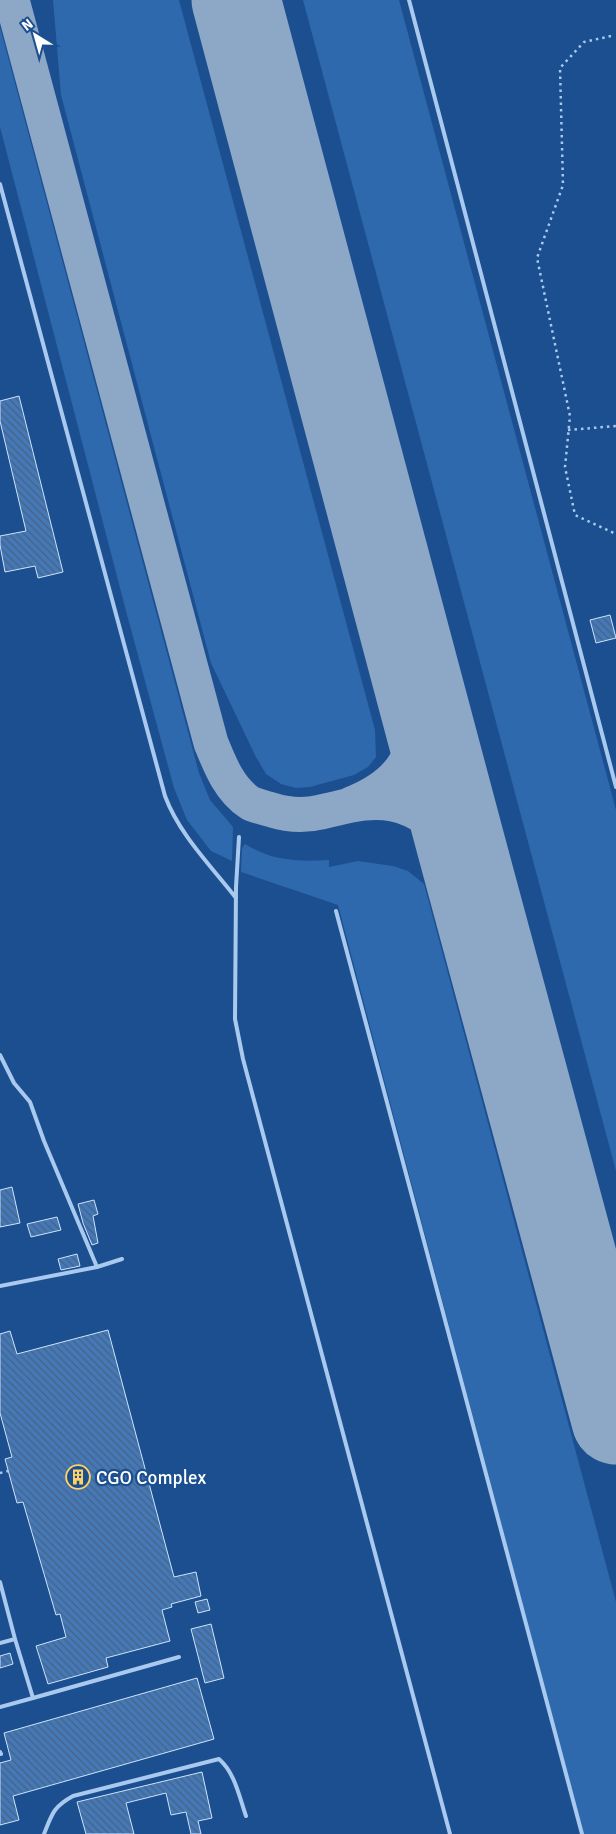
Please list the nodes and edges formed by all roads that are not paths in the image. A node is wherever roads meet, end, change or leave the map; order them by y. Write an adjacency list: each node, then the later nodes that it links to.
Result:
1 (408, 0): 3 (lane)
2 (0, 184): 5 (lane)
3 (616, 787)
4 (240, 837): 5 (lane)
5 (236, 898): 19 (lane)
6 (336, 911): 20 (lane)
7 (0, 1055): 9 (lane)
8 (122, 1259): 9 (lane)
9 (97, 1267): 10 (lane)
10 (0, 1286)
11 (0, 1582): 12 (lane)
12 (15, 1639): 13 (lane); 15 (lane)
13 (0, 1643)
14 (178, 1657): 15 (lane)
15 (33, 1698): 16 (lane)
16 (0, 1707)
17 (246, 1816): 18 (lane)
18 (44, 1834)
19 (450, 1834)
20 (582, 1834)

